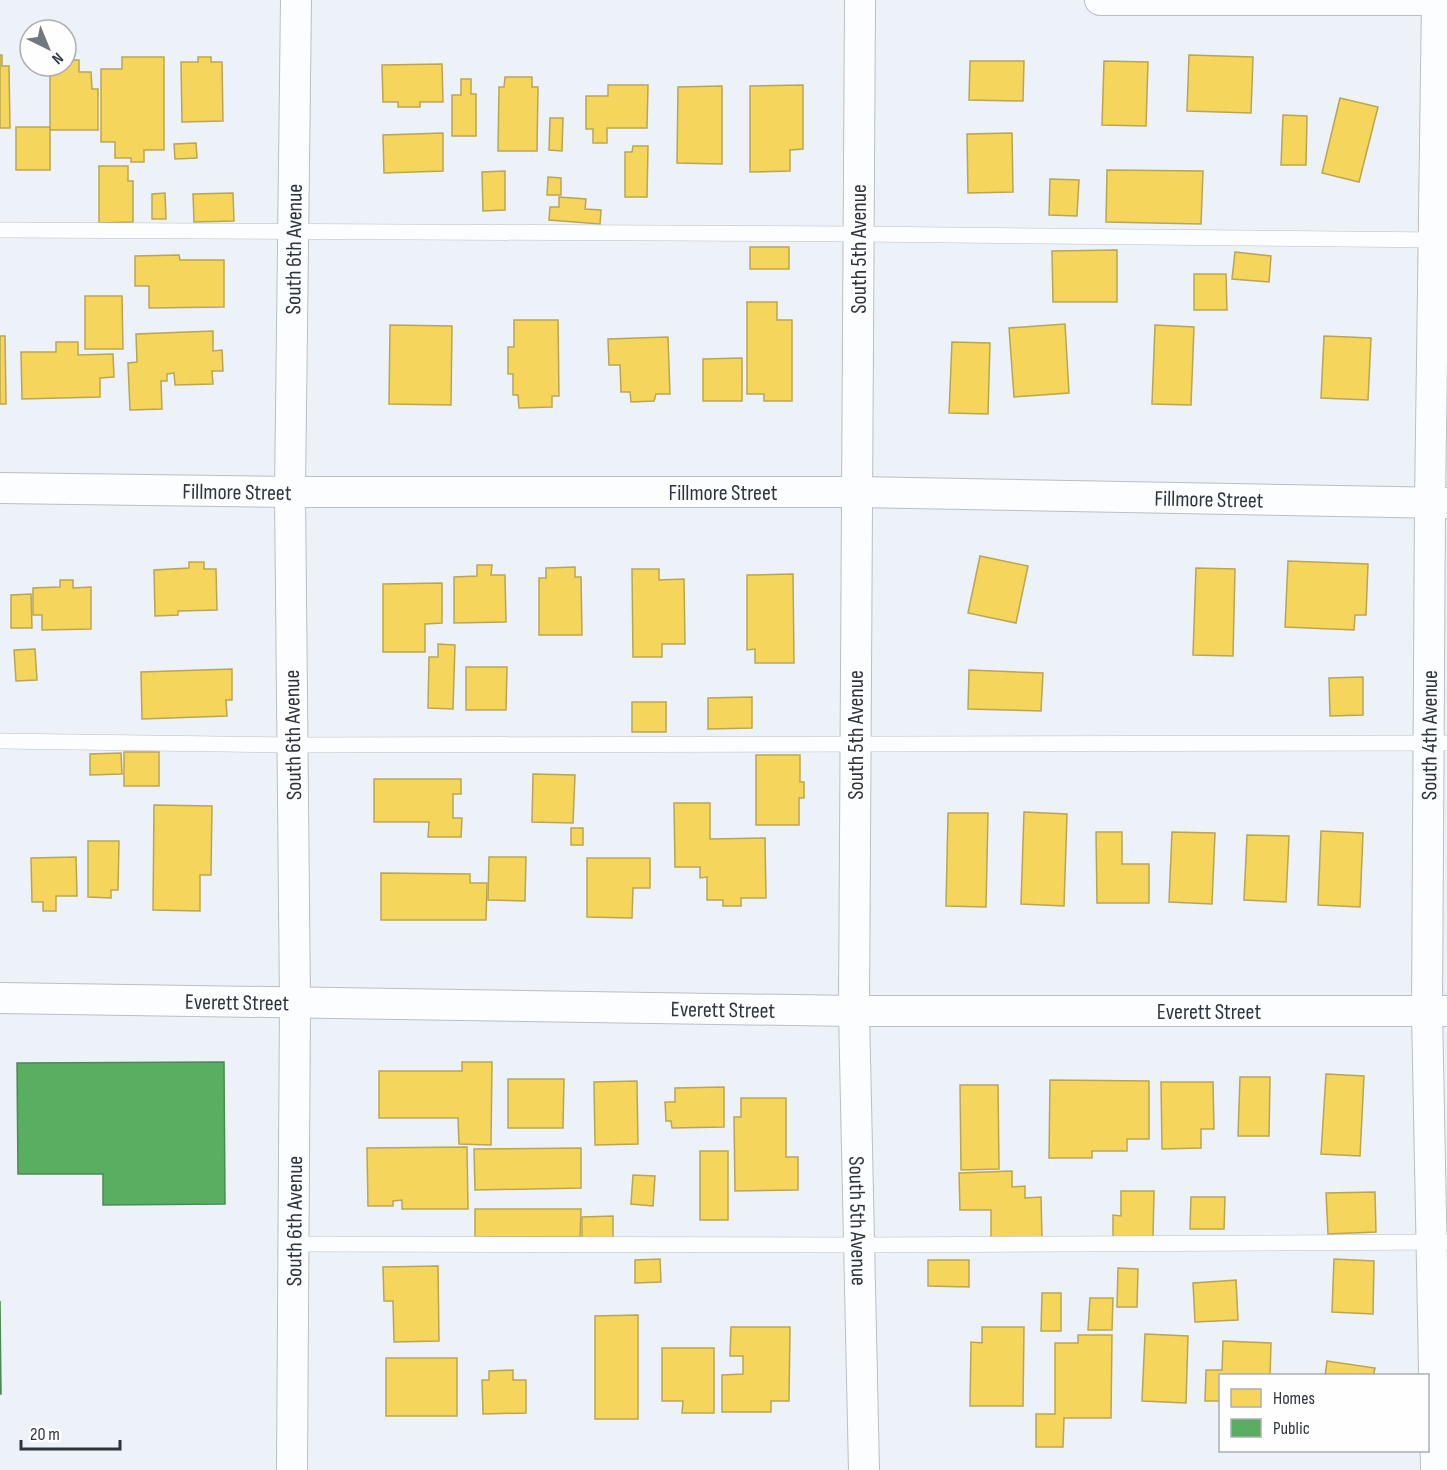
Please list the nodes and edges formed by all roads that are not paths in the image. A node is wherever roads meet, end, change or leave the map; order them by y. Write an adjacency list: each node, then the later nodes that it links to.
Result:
1 (296, 0): 7 (street, South 6th Avenue)
2 (860, 0): 8 (street, South 5th Avenue)
3 (1100, 0): 4 (street)
4 (1437, 0): 5 (street); 9 (street, South 4th Avenue)
5 (1447, 0)
6 (0, 230): 7 (lane)
7 (292, 230): 8 (lane); 11 (street, South 6th Avenue)
8 (858, 234): 9 (lane); 12 (street, South 5th Avenue)
9 (1440, 240): 13 (street, South 4th Avenue)
10 (0, 488): 11 (street, Fillmore Street)
11 (290, 492): 12 (street, Fillmore Street); 17 (street, South 6th Avenue)
12 (856, 492): 13 (street, Fillmore Street); 15 (street, South 5th Avenue)
13 (1438, 503): 16 (street, South 4th Avenue)
14 (0, 741): 17 (lane)
15 (855, 742): 16 (lane); 17 (lane); 20 (street, South 5th Avenue)
16 (1438, 743): 21 (street, South 4th Avenue)
17 (292, 745): 19 (street, South 6th Avenue)
18 (0, 998): 19 (street, Everett Street)
19 (295, 1003): 20 (street, Everett Street); 23 (street, South 6th Avenue)
20 (854, 1011): 21 (street, Everett Street); 24 (street, South 5th Avenue)
21 (1437, 1011): 22 (street, South 4th Avenue)
22 (1439, 1242): 24 (lane); 27 (street, South 4th Avenue)
23 (293, 1244): 24 (lane); 25 (street, South 6th Avenue)
24 (859, 1245): 26 (street, South 5th Avenue)
25 (292, 1470)
26 (864, 1470)
27 (1436, 1470)

